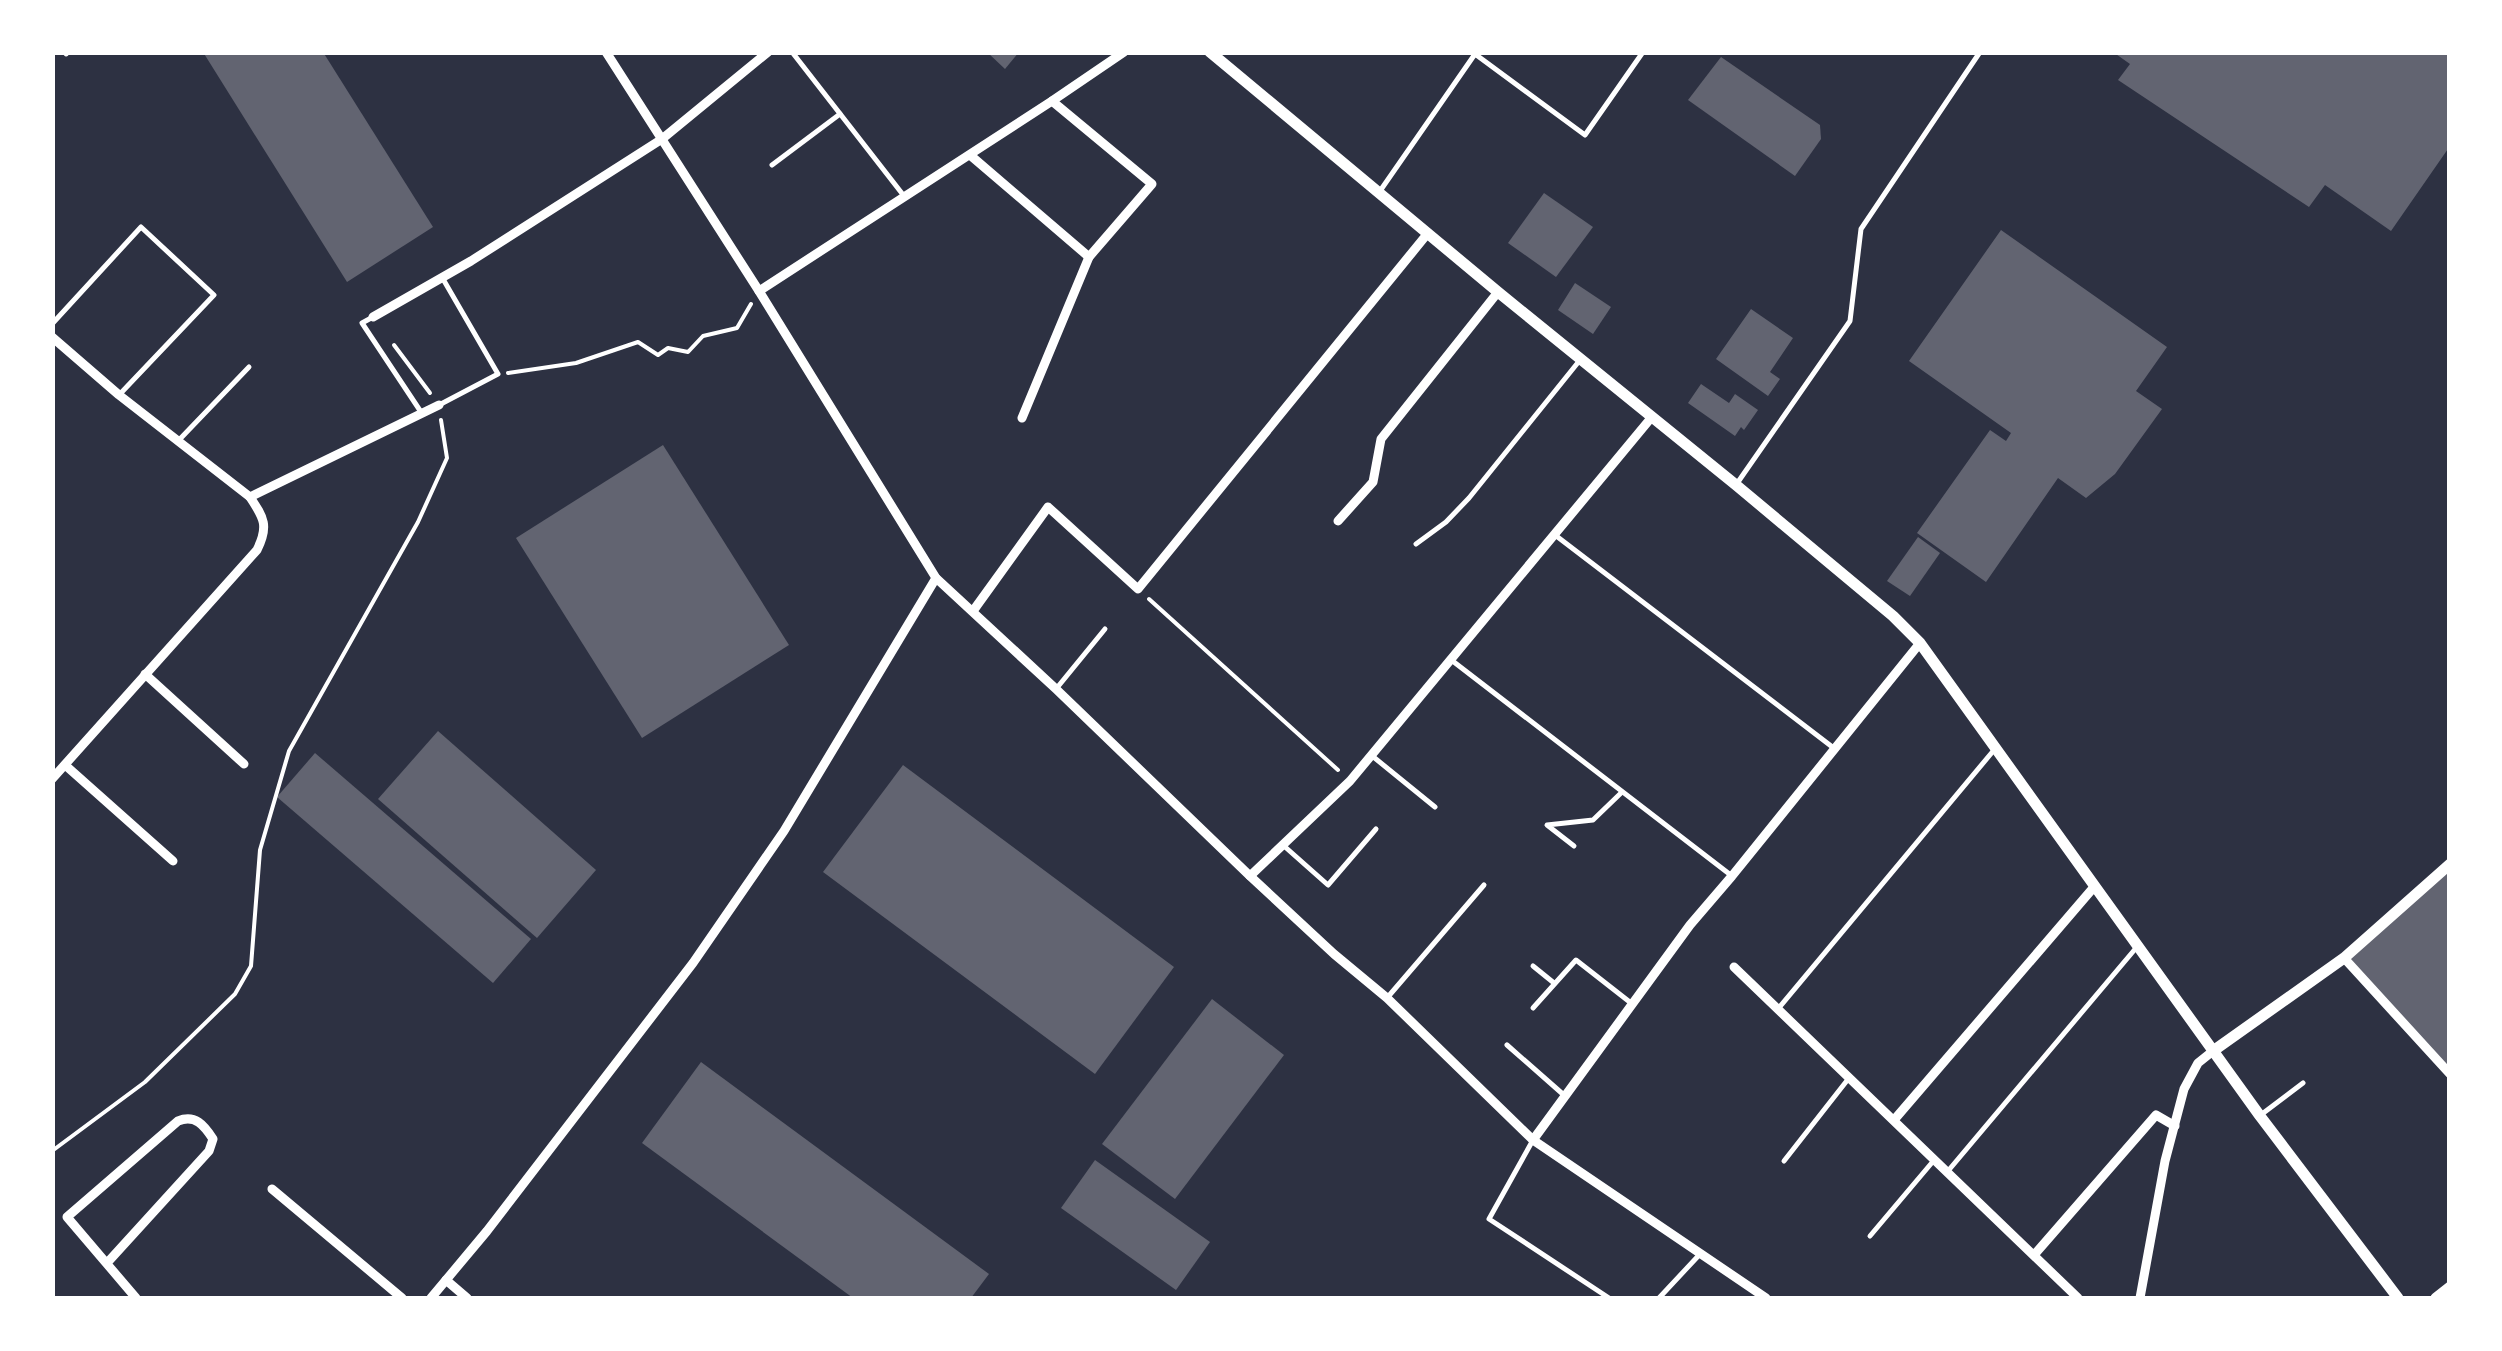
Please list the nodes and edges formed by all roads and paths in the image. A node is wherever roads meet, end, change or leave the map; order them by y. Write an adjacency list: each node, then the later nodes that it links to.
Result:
1 (606, 52): 10 (street)
2 (768, 52): 10 (street)
3 (792, 52): 9 (lane)
4 (1124, 52): 8 (street)
5 (1210, 52): 13 (street)
6 (1643, 52): 13 (lane)
7 (1980, 52): 33 (lane)
8 (1052, 101): 11 (street); 16 (street)
9 (840, 114): 12 (lane); 14 (lane)
10 (662, 139): 17 (street); 18 (street)
11 (970, 155): 14 (street); 16 (street)
12 (772, 165)
13 (1379, 194): 15 (street)
14 (904, 197): 18 (street)
15 (1428, 233): 19 (street); 39 (street)
16 (1089, 257): 30 (street)
17 (442, 278): 20 (street); 26 (lane)
18 (759, 291): 26 (path); 38 (street)
19 (1498, 292): 24 (street); 35 (street)
20 (373, 317): 29 (lane)
21 (52, 324): 27 (lane)
22 (52, 337): 27 (street)
23 (395, 346): 28 (path)
24 (1580, 360): 31 (street); 37 (lane)
25 (250, 368): 32 (lane)
26 (498, 374): 28 (lane)
27 (119, 395): 32 (street)
28 (438, 405): 29 (street); 83 (path)
29 (421, 412): 34 (street)
30 (1022, 418)
31 (1651, 418): 33 (street); 36 (street)
32 (179, 440): 34 (street)
33 (1736, 484): 42 (street)
34 (250, 497): 44 (street)
35 (1338, 521)
36 (1554, 534): 43 (street); 46 (lane)
37 (1416, 544)
38 (936, 578): 40 (street); 92 (street)
39 (1138, 590): 40 (street); 52 (path)
40 (973, 610): 45 (street)
41 (1105, 629): 45 (lane)
42 (1920, 643): 46 (street); 47 (street)
43 (1450, 659): 48 (street); 53 (lane)
44 (146, 674): 49 (street); 50 (street)
45 (1056, 689): 60 (street)
46 (1835, 749): 61 (street)
47 (1994, 749): 63 (street); 72 (lane)
48 (1371, 755): 52 (street); 54 (lane)
49 (244, 764)
50 (65, 765): 51 (street); 58 (street)
51 (52, 778)
52 (1350, 781): 56 (street)
53 (1621, 793): 57 (lane); 61 (lane)
54 (1435, 806)
55 (1376, 829): 56 (lane)
56 (1283, 845): 60 (street)
57 (1574, 846)
58 (173, 860)
59 (2450, 864): 65 (street)
60 (1250, 876): 69 (street)
61 (1732, 876): 70 (street)
62 (1484, 885): 69 (lane)
63 (2094, 887): 64 (street); 80 (street)
64 (2138, 946): 74 (street); 86 (lane)
65 (2344, 958): 74 (street); 75 (street)
66 (1533, 966): 68 (lane)
67 (1734, 967): 72 (street)
68 (1554, 983): 70 (lane); 71 (lane)
69 (1387, 998): 82 (street)
70 (1633, 1005): 78 (street)
71 (1533, 1008)
72 (1778, 1010): 76 (street)
73 (1507, 1045): 78 (lane)
74 (2213, 1051): 79 (street); 81 (street)
75 (2450, 1074)
76 (1850, 1078): 80 (street); 85 (lane)
77 (2303, 1083): 79 (lane)
78 (1565, 1097): 82 (street)
79 (2260, 1116): 105 (street)
80 (1894, 1120): 84 (street)
81 (2175, 1126): 90 (street); 104 (street)
82 (1534, 1140): 89 (street); 94 (lane)
83 (52, 1151)
84 (1935, 1159): 86 (street); 88 (lane)
85 (1784, 1162)
86 (1948, 1172): 90 (street)
87 (272, 1189): 96 (street)
88 (1870, 1236)
89 (1702, 1253): 101 (lane); 102 (street)
90 (2034, 1255): 103 (street)
91 (108, 1263): 91 (street); 95 (street)
92 (446, 1280): 97 (street); 98 (street)
93 (2450, 1287): 106 (street)
94 (1596, 1290): 99 (lane); 100 (lane)
95 (136, 1298)
96 (402, 1298)
97 (431, 1298)
98 (467, 1298)
99 (1593, 1298)
100 (1609, 1298)
101 (1659, 1298)
102 (1766, 1298)
103 (2078, 1298)
104 (2140, 1298)
105 (2398, 1298)
106 (2436, 1298)

